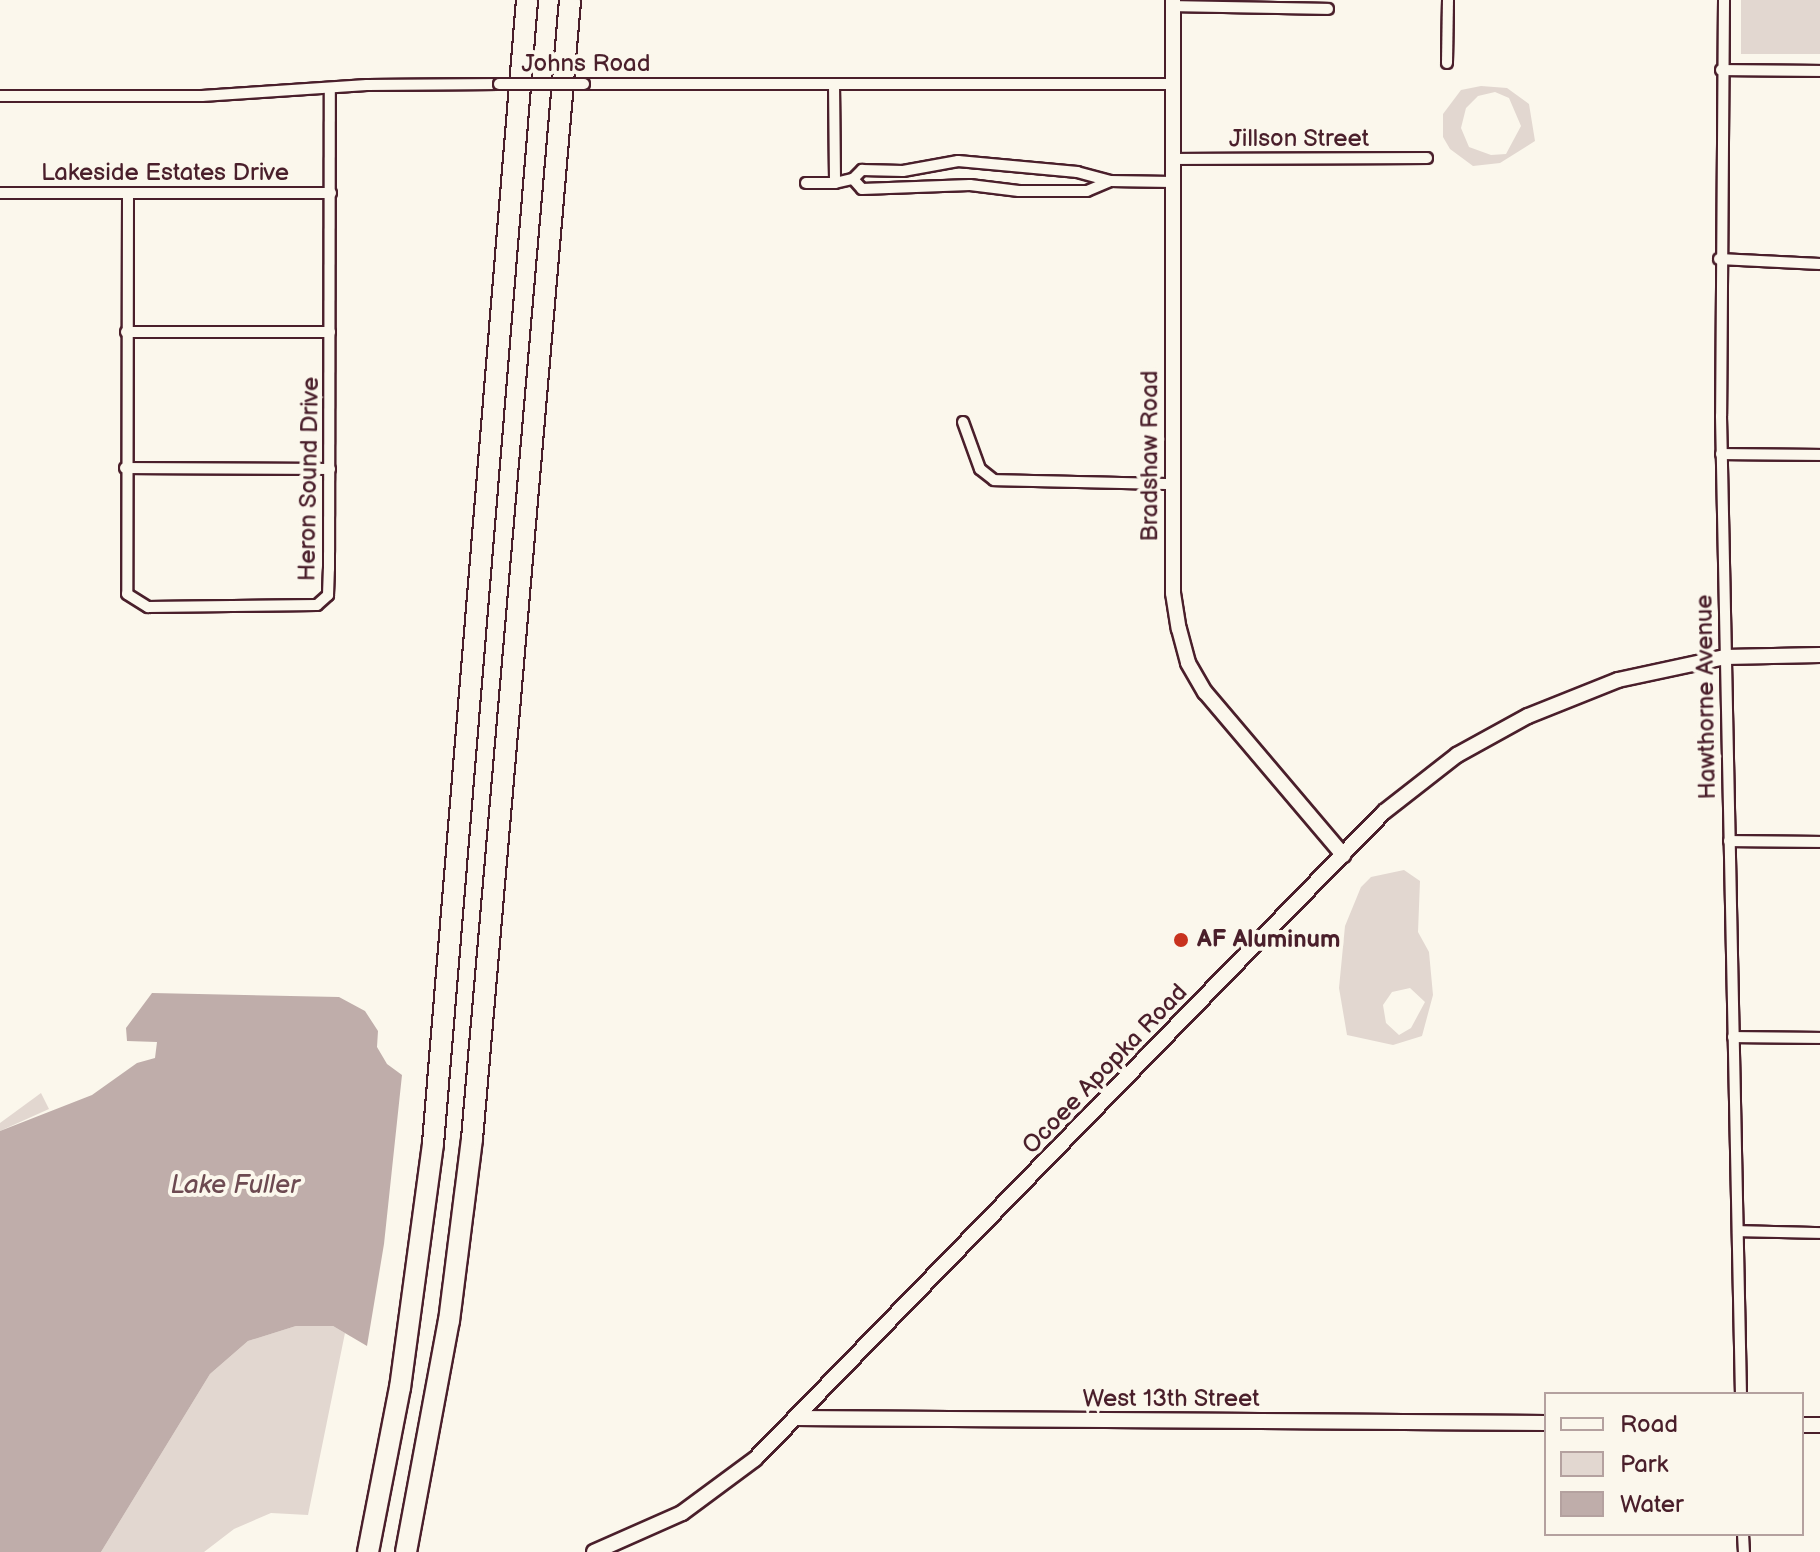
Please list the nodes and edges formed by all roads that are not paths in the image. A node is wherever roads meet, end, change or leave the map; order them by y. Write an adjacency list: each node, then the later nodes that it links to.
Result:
1 (527, 0): 47 (highway)
2 (570, 0): 48 (highway)
3 (1448, 0): 7 (street)
4 (1724, 0): 8 (street, Hawthorne Avenue)
5 (1173, 3): 6 (street); 11 (street, Bradshaw Road)
6 (1328, 9)
7 (1447, 63)
8 (1721, 70): 9 (street); 24 (street, Hawthorne Avenue)
9 (1820, 71)
10 (834, 84): 11 (street, Johns Road); 12 (street, Johns Road, bridge); 20 (street)
11 (1172, 84): 15 (street, Bradshaw Road)
12 (330, 88): 13 (street, Johns Road); 23 (street, Heron Sound Drive)
13 (0, 96)
14 (1427, 158): 15 (street, Jillson Street)
15 (1172, 159): 18 (street, Bradshaw Road)
16 (853, 179): 17 (street); 17 (street); 20 (street)
17 (1110, 181): 18 (street)
18 (1172, 182): 33 (street, Bradshaw Road)
19 (806, 183): 20 (street)
20 (835, 183)
21 (0, 193): 22 (street, Lakeside Estates Drive)
22 (128, 193): 23 (street, Lakeside Estates Drive); 26 (street, Heron Sound Drive)
23 (331, 193): 27 (street, Heron Sound Drive)
24 (1719, 259): 25 (street); 29 (street, Hawthorne Avenue)
25 (1820, 264)
26 (126, 332): 27 (street); 31 (street, Heron Sound Drive)
27 (330, 332): 32 (street, Heron Sound Drive)
28 (963, 422): 33 (street)
29 (1721, 454): 30 (street); 35 (street, Hawthorne Avenue)
30 (1820, 455)
31 (125, 468): 32 (street); 32 (street, Heron Sound Drive)
32 (330, 469)
33 (1172, 484): 38 (street, Bradshaw Road)
34 (1820, 655): 35 (street, Ocoee Apopka Road)
35 (1725, 657): 36 (street, Hawthorne Avenue); 38 (street, Ocoee Apopka Road)
36 (1729, 841): 37 (street); 39 (street, Hawthorne Avenue)
37 (1820, 842)
38 (1343, 855): 44 (street, Ocoee Apopka Road)
39 (1733, 1037): 40 (street); 41 (street, Hawthorne Avenue)
40 (1820, 1038)
41 (1738, 1231): 42 (street); 43 (street, Hawthorne Avenue)
42 (1820, 1233)
43 (1741, 1392)
44 (795, 1418): 45 (street, West 13th Street); 46 (street, Ocoee Apopka Road)
45 (1544, 1423)
46 (618, 1548): 49 (street, Ocoee Apopka Road)
47 (368, 1552)
48 (406, 1552)
49 (594, 1552)

